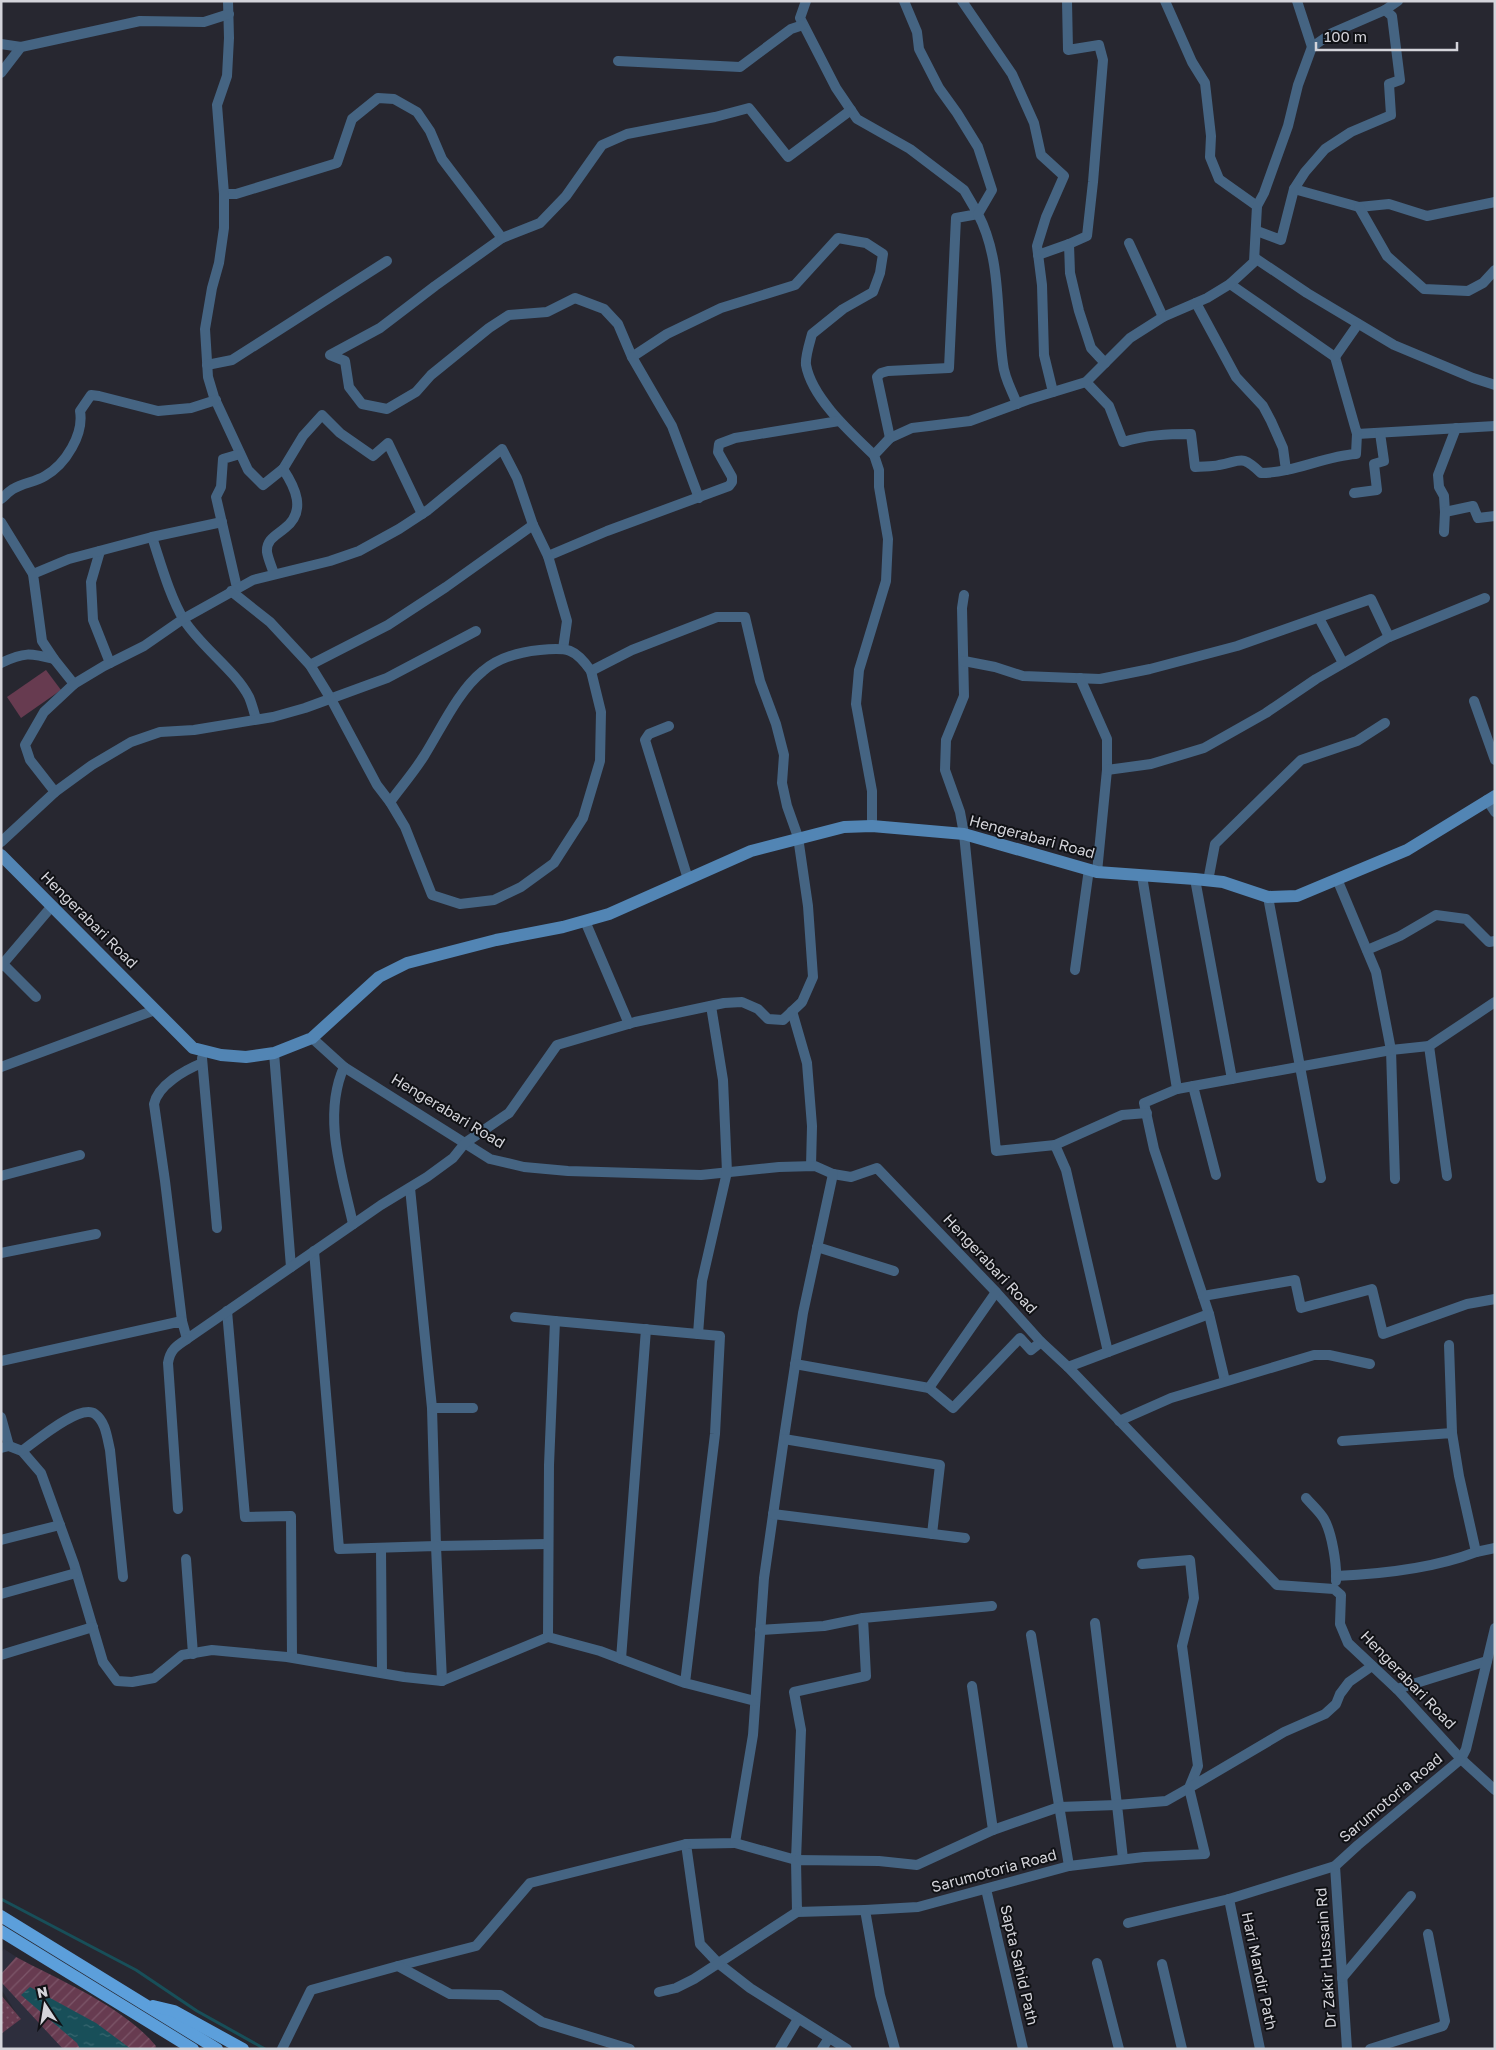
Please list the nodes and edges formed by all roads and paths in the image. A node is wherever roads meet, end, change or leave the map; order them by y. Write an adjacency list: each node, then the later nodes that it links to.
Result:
1 (228, 1): 10 (street)
2 (806, 1): 11 (street)
3 (904, 1): 23 (street)
4 (962, 1): 28 (street)
5 (1067, 1): 27 (street)
6 (1165, 1): 21 (street)
7 (1297, 1): 14 (street)
8 (1398, 1): 9 (street)
9 (1386, 10): 14 (street); 18 (street)
10 (229, 14): 13 (street); 19 (street)
11 (803, 25): 15 (street); 17 (street)
12 (1, 44): 13 (street)
13 (20, 47): 16 (street)
14 (1312, 47): 21 (street)
15 (618, 61)
16 (1, 74)
17 (851, 110): 23 (street); 25 (street)
18 (1294, 189): 22 (street); 24 (street)
19 (224, 194): 25 (street); 39 (street)
20 (1495, 202): 22 (street)
21 (1256, 206): 24 (street)
22 (1359, 207): 31 (street)
23 (978, 214): 44 (street); 50 (street)
24 (1257, 231): 29 (street)
25 (502, 238): 36 (street)
26 (1129, 243): 34 (street)
27 (1069, 244): 28 (street); 38 (street)
28 (1038, 255): 42 (street)
29 (1255, 258): 32 (street); 35 (street)
30 (387, 261): 39 (street)
31 (1495, 270)
32 (1230, 284): 33 (street); 37 (street)
33 (1196, 303): 34 (street); 54 (street)
34 (1163, 317): 38 (street)
35 (1358, 324): 37 (street); 41 (street)
36 (632, 357): 45 (street); 56 (street)
37 (1335, 357): 49 (street)
38 (1105, 363): 40 (street)
39 (207, 365): 43 (street)
40 (1086, 382): 42 (street); 54 (street)
41 (1495, 386)
42 (1053, 392): 44 (street)
43 (216, 400): 51 (street); 57 (street)
44 (1017, 404): 50 (street)
45 (839, 421): 52 (street); 56 (street)
46 (1495, 426): 47 (street)
47 (1456, 428): 48 (street); 58 (street)
48 (1380, 433): 49 (street); 55 (street)
49 (1357, 434): 54 (street)
50 (890, 438): 52 (street)
51 (240, 454): 53 (street); 62 (street)
52 (874, 455): 98 (street)
53 (284, 469): 59 (street); 69 (street)
54 (1286, 470)
55 (1354, 493)
56 (699, 498): 67 (street)
57 (1, 499)
58 (1445, 512): 60 (street); 64 (street)
59 (422, 514): 63 (street); 69 (street)
60 (1495, 516)
61 (1, 522): 68 (street)
62 (222, 522): 65 (street); 70 (street)
63 (533, 525): 67 (street); 83 (street)
64 (1444, 532)
65 (152, 537): 66 (street); 74 (street)
66 (100, 551): 68 (street); 81 (street)
67 (548, 556): 77 (street)
68 (33, 574): 78 (street)
69 (274, 574): 70 (street)
70 (234, 589): 74 (street); 83 (street)
71 (964, 595): 79 (street)
72 (1485, 598): 76 (street)
73 (1319, 618): 76 (street); 82 (street); 85 (street)
74 (183, 619): 81 (street); 89 (street)
75 (476, 631): 87 (street)
76 (1389, 637): 82 (street)
77 (563, 648): 84 (street); 96 (street)
78 (54, 659): 80 (street); 86 (street)
79 (964, 661): 85 (street); 99 (street)
80 (1, 663)
81 (110, 663): 86 (street)
82 (1343, 664): 93 (street)
83 (310, 665): 87 (street)
84 (591, 671): 96 (street); 100 (street)
85 (1080, 678): 93 (street)
86 (74, 684): 94 (street)
87 (331, 699): 89 (street); 96 (street)
88 (1474, 702): 92 (street)
89 (256, 719): 94 (street)
90 (1385, 723): 107 (street)
91 (669, 726): 105 (street)
92 (1495, 760)
93 (1107, 770): 103 (street)
94 (55, 792): 101 (street)
95 (1491, 798): 97 (street); 106 (main road, Hengerabari Road)
96 (390, 802)
97 (1495, 812)
98 (872, 826): 99 (main road, Hengerabari Road); 100 (main road, Hengerabari Road)
99 (964, 834): 103 (main road, Hengerabari Road); 134 (street)
100 (798, 837): 105 (main road, Hengerabari Road); 119 (street)
101 (1, 842)
102 (1, 855): 109 (main road, Hengerabari Road)
103 (1093, 870): 104 (main road, Hengerabari Road); 114 (street)
104 (1142, 876): 107 (main road, Hengerabari Road); 131 (street)
105 (688, 879): 110 (main road, Hengerabari Road)
106 (1338, 879): 108 (main road, Hengerabari Road); 112 (street)
107 (1201, 880): 108 (main road, Hengerabari Road); 129 (street)
108 (1268, 897): 127 (street)
109 (52, 906): 113 (street); 118 (main road, Hengerabari Road)
110 (585, 921): 120 (street); 121 (main road, Hengerabari Road)
111 (1495, 941): 112 (street)
112 (1367, 950): 123 (street)
113 (2, 965): 115 (street)
114 (1075, 970)
115 (36, 997)
116 (1495, 1002): 122 (street)
117 (711, 1006): 119 (street); 120 (street); 137 (street)
118 (155, 1010): 125 (main road, Hengerabari Road); 126 (street)
119 (792, 1011): 136 (street)
120 (630, 1024): 133 (street)
121 (312, 1038): 124 (main road, Hengerabari Road); 128 (street, Hengerabari Road)
122 (1429, 1046): 123 (street); 141 (street)
123 (1391, 1050): 127 (street); 143 (street)
124 (274, 1053): 125 (main road, Hengerabari Road); 151 (street)
125 (201, 1056): 146 (street); 159 (street)
126 (1, 1066)
127 (1299, 1066): 129 (street); 142 (street)
128 (344, 1067): 133 (street, Hengerabari Road); 145 (street)
129 (1232, 1079): 130 (street)
130 (1193, 1086): 131 (street); 139 (street)
131 (1177, 1089): 132 (street)
132 (1147, 1113): 134 (street); 154 (street)
133 (465, 1143): 137 (street, Hengerabari Road); 144 (street)
134 (1055, 1144): 166 (street)
135 (80, 1156): 140 (street)
136 (811, 1166): 137 (street, Hengerabari Road); 138 (street, Hengerabari Road)
137 (727, 1172): 162 (street)
138 (833, 1174): 148 (street); 153 (street, Hengerabari Road)
139 (1216, 1175)
140 (1, 1176)
141 (1447, 1176)
142 (1322, 1178)
143 (1395, 1179)
144 (410, 1188): 145 (street); 173 (street)
145 (354, 1224): 149 (street)
146 (217, 1228)
147 (96, 1234): 150 (street)
148 (817, 1247): 152 (street); 168 (street)
149 (314, 1251): 151 (street); 191 (street)
150 (1, 1253)
151 (292, 1267): 156 (street)
152 (894, 1271)
153 (996, 1292): 164 (street, Hengerabari Road); 172 (street)
154 (1203, 1296): 155 (street); 157 (street)
155 (1495, 1299)
156 (227, 1311): 163 (street); 211 (street)
157 (1209, 1314): 166 (street); 171 (street)
158 (515, 1317): 160 (street)
159 (182, 1321): 163 (street); 167 (street)
160 (554, 1321): 161 (street); 189 (street)
161 (646, 1329): 162 (street); 212 (street)
162 (698, 1334): 217 (street)
163 (187, 1339): 183 (street)
164 (1041, 1342): 170 (street, Hengerabari Road); 172 (street)
165 (1450, 1345): 177 (street)
166 (1108, 1352): 170 (street)
167 (1, 1361)
168 (795, 1364): 172 (street); 178 (street)
169 (1370, 1364): 171 (street)
170 (1068, 1367): 176 (street, Hengerabari Road)
171 (1225, 1381): 176 (street)
172 (929, 1388)
173 (432, 1408): 174 (street); 190 (street)
174 (472, 1408)
175 (1, 1417): 180 (street)
176 (1119, 1421): 199 (street, Hengerabari Road)
177 (1452, 1433): 179 (street); 193 (street)
178 (784, 1439): 184 (street); 186 (street)
179 (1342, 1441)
180 (5, 1447): 181 (street)
181 (22, 1451): 185 (street); 198 (street)
182 (1306, 1498): 197 (street)
183 (178, 1509)
184 (773, 1514): 186 (street); 205 (street)
185 (60, 1525): 188 (street); 196 (street)
186 (932, 1534): 187 (street)
187 (965, 1538)
188 (1, 1540)
189 (548, 1544): 190 (street); 208 (street)
190 (436, 1546): 191 (street); 216 (street)
191 (382, 1548): 215 (street)
192 (1495, 1548): 193 (street)
193 (1476, 1552): 197 (street)
194 (186, 1560): 209 (street)
195 (1142, 1564): 222 (street)
196 (76, 1573): 200 (street); 204 (street)
197 (1336, 1576): 199 (street)
198 (124, 1577)
199 (1334, 1589): 214 (street, Hengerabari Road)
200 (1, 1594)
201 (992, 1606): 202 (street)
202 (863, 1618): 205 (street); 230 (street)
203 (1095, 1623): 224 (street)
204 (93, 1627): 209 (street); 210 (street)
205 (760, 1630): 220 (street)
206 (1031, 1635): 225 (street)
207 (1494, 1635): 213 (street)
208 (548, 1637): 212 (street); 216 (street)
209 (193, 1654): 211 (street)
210 (1, 1655)
211 (292, 1658): 215 (street)
212 (621, 1659): 217 (street)
213 (1486, 1661): 219 (street); 221 (street)
214 (1372, 1666): 219 (street, Hengerabari Road); 222 (street)
215 (382, 1674): 216 (street)
216 (442, 1681)
217 (685, 1682): 220 (street)
218 (972, 1686): 226 (street)
219 (1397, 1689): 221 (street, Hengerabari Road)
220 (755, 1701): 227 (street)
221 (1461, 1759): 223 (street, Hengerabari Road); 232 (street, Sarumotoria Road)
222 (1189, 1788): 224 (street); 229 (street, Sarumotoria Road)
223 (1495, 1790)
224 (1117, 1805): 225 (street); 229 (street)
225 (1059, 1807): 226 (street); 231 (street)
226 (993, 1830): 230 (street)
227 (734, 1843): 228 (street); 230 (street)
228 (686, 1844): 242 (street); 245 (street)
229 (1124, 1859): 231 (street, Sarumotoria Road)
230 (796, 1860): 237 (street)
231 (1069, 1866): 233 (street, Sarumotoria Road)
232 (1335, 1866): 235 (street, Sarumotoria Road); 246 (street, Dr Zakir Hussain Rd)
233 (986, 1889): 236 (street, Sarumotoria Road); 260 (street, Sapta Sahid Path)
234 (1411, 1896): 246 (street)
235 (1229, 1899): 239 (street, Sarumotoria Road); 263 (street, Hari Mandir Path)
236 (865, 1910): 237 (street, Sarumotoria Road); 259 (street)
237 (797, 1912): 242 (street)
238 (1, 1916): 248 (main road)
239 (1128, 1923)
240 (1, 1931): 251 (main road)
241 (1428, 1934): 265 (street)
242 (718, 1963): 247 (street); 249 (street)
243 (1097, 1963): 261 (street)
244 (1162, 1964): 262 (street)
245 (398, 1966): 254 (street); 255 (street)
246 (1342, 1978): 264 (street, Dr Zakir Hussain Rd)
247 (659, 1992)
248 (145, 2005): 252 (main road); 253 (main road)
249 (798, 2020): 250 (street); 256 (street)
250 (829, 2038): 257 (street); 258 (street)
251 (193, 2049)
252 (217, 2049)
253 (243, 2049)
254 (282, 2049)
255 (630, 2049)
256 (780, 2049)
257 (822, 2049)
258 (847, 2049)
259 (895, 2049)
260 (1024, 2049)
261 (1119, 2049)
262 (1182, 2049)
263 (1260, 2049)
264 (1347, 2049)
265 (1370, 2049)

